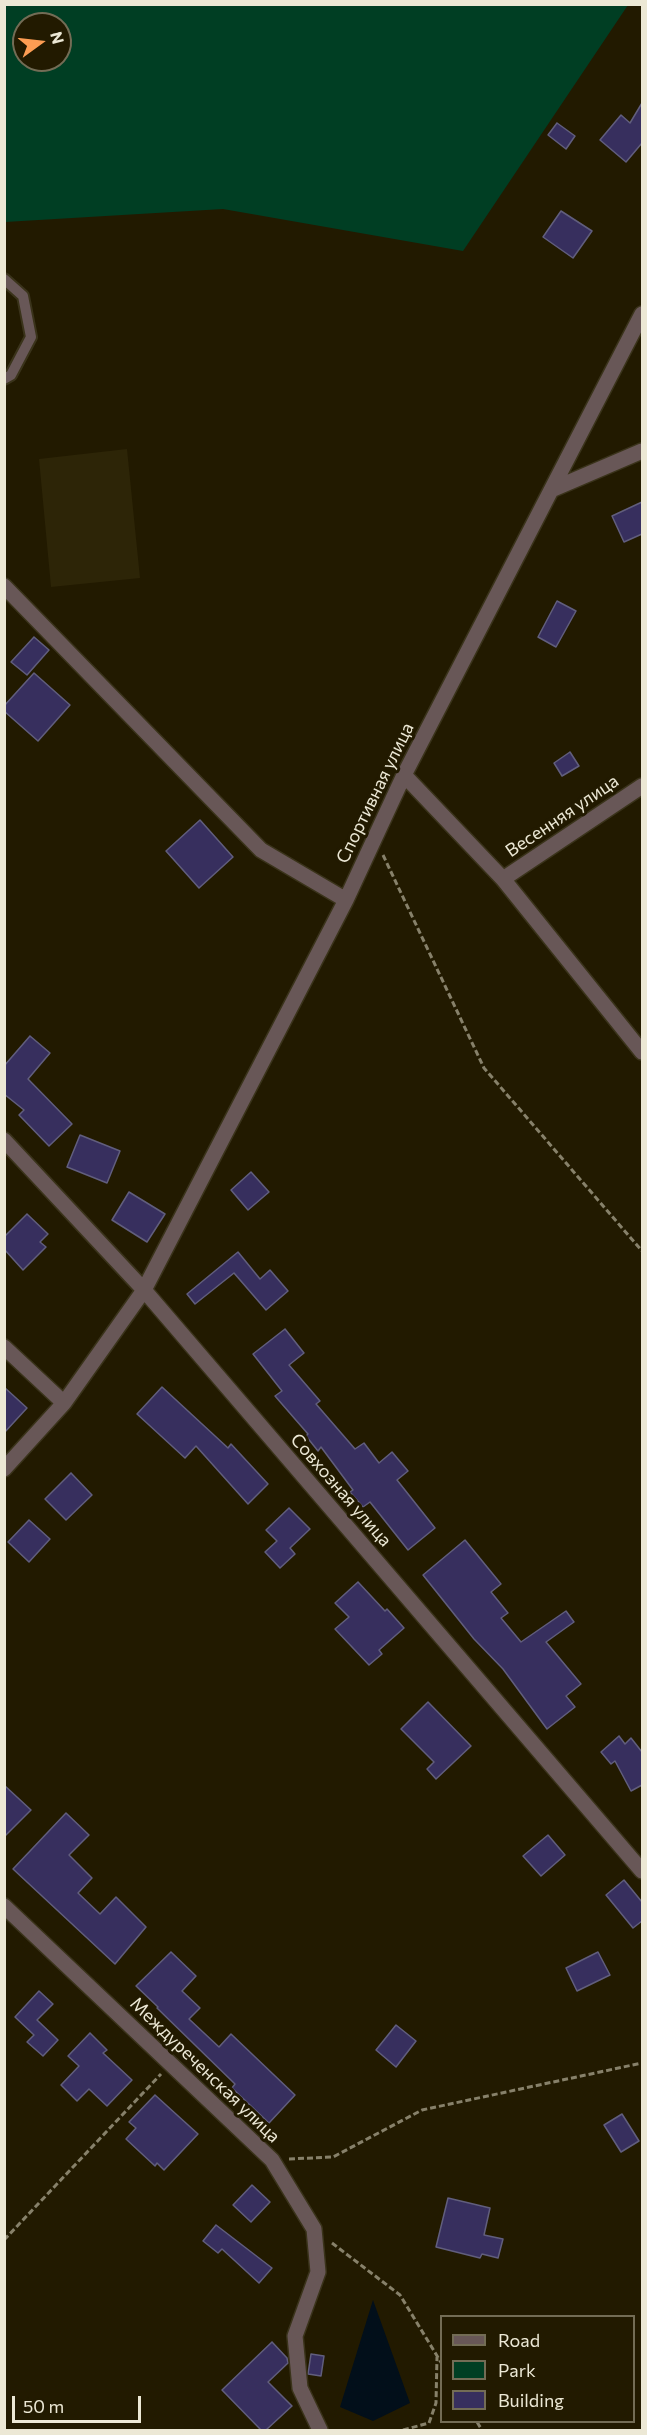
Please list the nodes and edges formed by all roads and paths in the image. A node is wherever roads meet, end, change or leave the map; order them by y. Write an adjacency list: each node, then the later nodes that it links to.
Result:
1 (4, 279): 3 (lane)
2 (642, 314): 5 (street, Спортивная улица)
3 (4, 379)
4 (642, 451): 5 (street)
5 (551, 490): 7 (street, Спортивная улица)
6 (4, 586): 11 (street)
7 (404, 775): 9 (street, Спортивная улица); 10 (street)
8 (642, 786): 10 (street, Весенняя улица)
9 (374, 837): 11 (street, Спортивная улица); 14 (path)
10 (503, 879): 12 (street)
11 (346, 900): 15 (street, Спортивная улица)
12 (642, 1052)
13 (4, 1140): 15 (street, Совхозная улица)
14 (642, 1251)
15 (144, 1290): 17 (street, Спортивная улица); 19 (street, Совхозная улица)
16 (4, 1347): 17 (street)
17 (64, 1403): 18 (street, Спортивная улица)
18 (4, 1468)
19 (642, 1871)
20 (4, 1906): 22 (street, Междуреченская улица)
21 (642, 2063): 23 (path)
22 (170, 2064): 23 (street, Междуреченская улица); 25 (path)
23 (272, 2160): 24 (street, Междуреченская улица)
24 (314, 2229): 26 (path); 28 (street, Междуреченская улица)
25 (4, 2240)
26 (437, 2356): 27 (path); 29 (path)
27 (440, 2362)
28 (320, 2430)
29 (403, 2430)

